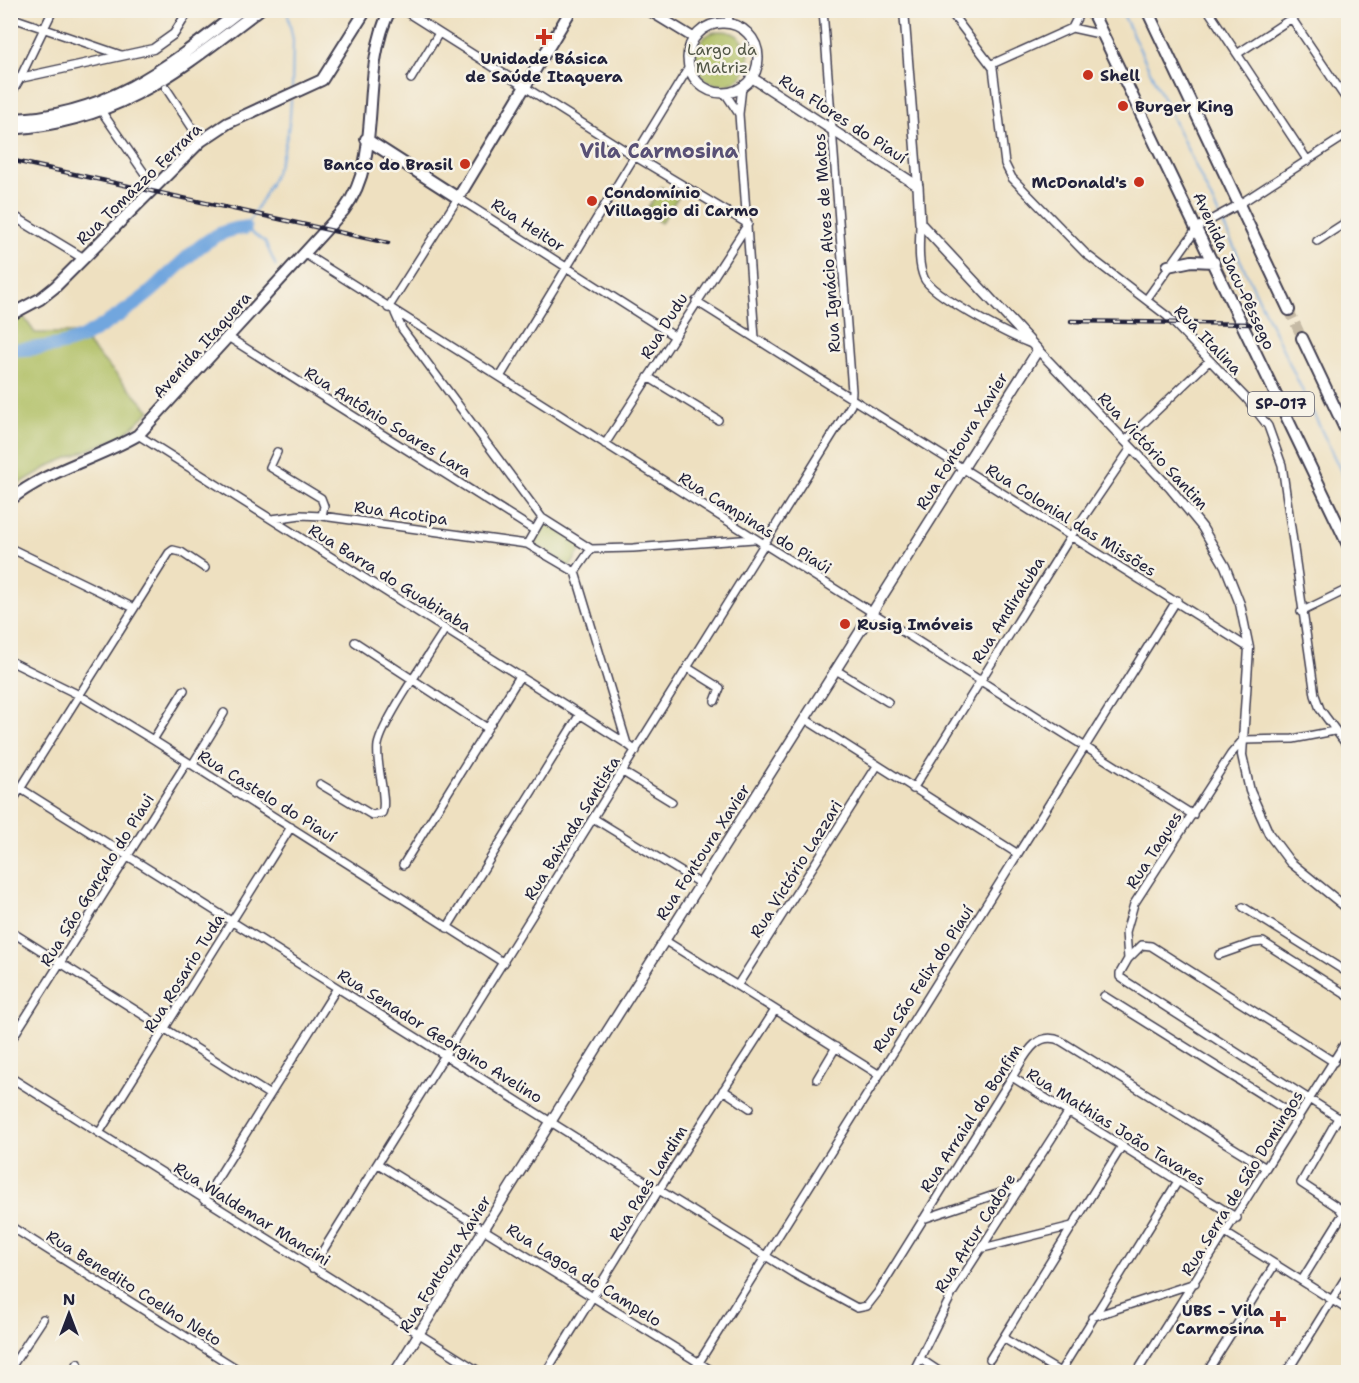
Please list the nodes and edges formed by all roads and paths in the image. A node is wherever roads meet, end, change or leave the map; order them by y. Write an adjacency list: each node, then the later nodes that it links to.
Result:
1 (53, 10): 25 (street)
2 (189, 10): 31 (street)
3 (241, 10): 45 (main road)
4 (260, 10): 47 (main road)
5 (366, 10): 50 (main road, Rua Tomazzo Ferrara)
6 (390, 10): 49 (main road, Avenida Itaquera)
7 (403, 10): 26 (street)
8 (571, 10): 37 (main road)
9 (648, 10): 28 (main road)
10 (728, 10): 23 (street)
11 (823, 10): 46 (street, Rua Ignácio Alves de Matos)
12 (904, 10): 55 (street, Rua Victório Santim)
13 (949, 10): 32 (street)
14 (1081, 10): 24 (street)
15 (1091, 10): 27 (main road, Avenida Jacu-Pêssego / SP-017)
16 (1147, 10): 29 (main road, Avenida Jacu-Pêssego)
17 (1156, 10): 29 (main road)
18 (1208, 10): 30 (street)
19 (1286, 10): 22 (street)
20 (1305, 10): 22 (street)
21 (10, 17): 25 (street)
22 (1292, 19): 30 (street); 42 (street)
23 (729, 24): 28 (main road); 34 (main road)
24 (1072, 28): 27 (street); 32 (street)
25 (44, 29): 31 (street); 35 (street)
26 (439, 33): 36 (street); 37 (street)
27 (1104, 35): 63 (main road, Avenida Jacu-Pêssego / SP-017)
28 (694, 38): 33 (main road)
29 (1163, 40): 58 (main road, Avenida Jacu-Pêssego)
30 (1237, 54): 54 (street)
31 (121, 55): 35 (street)
32 (992, 64): 70 (street, Rua Italina)
33 (689, 66): 40 (main road); 52 (street)
34 (751, 77): 38 (main road); 46 (main road, Rua Flores do Piauí)
35 (20, 78): 41 (street)
36 (411, 79)
37 (524, 87): 52 (street); 57 (main road)
38 (742, 87): 40 (main road); 43 (street)
39 (165, 88): 50 (street)
40 (724, 93): 43 (street)
41 (10, 95)
42 (1348, 102)
43 (739, 114): 62 (street)
44 (104, 115): 56 (street)
45 (10, 120)
46 (832, 128): 55 (main road, Rua Flores do Piauí); 83 (street, Rua Ignácio Alves de Matos)
47 (10, 129)
48 (1348, 134): 54 (street)
49 (366, 139): 51 (main road, Rua Heitor); 53 (main road, Avenida Itaquera)
50 (201, 141): 56 (main road, Rua Tomazzo Ferrara)
51 (383, 149): 53 (main road); 57 (main road, Rua Heitor)
52 (634, 156): 62 (street); 68 (street)
53 (366, 157): 65 (main road, Avenida Itaquera)
54 (1308, 161): 58 (street)
55 (918, 186): 61 (main road, Rua Victório Santim)
56 (154, 187): 66 (main road, Rua Tomazzo Ferrara)
57 (458, 198): 68 (street, Rua Heitor); 72 (street)
58 (1234, 208): 63 (street); 73 (main road, Avenida Jacu-Pêssego)
59 (10, 214): 66 (street)
60 (1348, 221): 64 (street)
61 (920, 223): 79 (main road, Rua Victório Santim); 79 (street, Rua Victório Santim)
62 (748, 224): 71 (street, Rua Dudu); 77 (street)
63 (1201, 225): 67 (main road, Avenida Jacu-Pêssego / SP-017); 69 (street)
64 (1317, 241)
65 (304, 254): 72 (street, Rua Campinas do Piaúi); 76 (main road, Avenida Itaquera)
66 (83, 258): 74 (main road, Rua Tomazzo Ferrara)
67 (1214, 262): 69 (main road); 100 (main road, Avenida Jacu-Pêssego / SP-017)
68 (565, 266): 75 (street, Rua Heitor); 81 (street)
69 (1168, 266): 70 (street)
70 (1146, 300): 80 (street, Rua Italina)
71 (696, 301): 75 (street, Rua Dudu); 77 (street, Rua Colonial das Missões)
72 (391, 310): 81 (street, Rua Campinas do Piaúi); 93 (street)
73 (1289, 310)
74 (11, 314)
75 (674, 336): 82 (street, Rua Dudu)
76 (228, 338): 85 (main road, Avenida Itaquera); 95 (street, Rua Antônio Soares Lara)
77 (755, 338): 83 (street, Rua Colonial das Missões)
78 (1302, 338): 86 (main road, Avenida Jacu-Pêssego / SP-017)
79 (1034, 346): 88 (street, Rua Victório Santim); 90 (main road, Rua Fontoura Xavier)
80 (1209, 361): 88 (street, Rua Andiratuba); 108 (street, Rua Italina)
81 (500, 377): 87 (street, Rua Campinas do Piaúi)
82 (648, 377): 84 (street); 87 (street, Rua Dudu)
83 (852, 401): 90 (street, Rua Colonial das Missões); 99 (street, Rua Baixada Santista)
84 (718, 420)
85 (138, 435): 91 (main road, Avenida Itaquera); 94 (street, Rua Barra do Guabiraba)
86 (1348, 435)
87 (605, 444): 97 (street, Rua Campinas do Piaúi)
88 (1128, 445): 96 (street, Rua Andiratuba); 112 (street, Rua Victório Santim)
89 (278, 452): 92 (street)
90 (962, 468): 96 (street, Rua Colonial das Missões); 109 (main road, Rua Fontoura Xavier)
91 (10, 500)
92 (322, 516): 94 (street, Rua Acotipa); 98 (street, Rua Acotipa)
93 (542, 518): 95 (street); 102 (street)
94 (272, 519): 110 (street, Rua Barra do Guabiraba)
95 (534, 530): 98 (street)
96 (1071, 536): 106 (street, Rua Colonial das Missões); 118 (street, Rua Andiratuba)
97 (754, 539): 99 (street, Rua Campinas do Piaúi); 102 (street)
98 (526, 544): 104 (street)
99 (765, 545): 109 (street, Rua Campinas do Piaúi); 114 (street, Rua Baixada Santista)
100 (1348, 545)
101 (10, 548): 107 (street)
102 (591, 549): 104 (street)
103 (205, 568): 107 (street)
104 (575, 572): 130 (street)
105 (1348, 589): 108 (street)
106 (1177, 600): 112 (street, Rua Colonial das Missões); 131 (street, Rua São Felix do Piauí)
107 (134, 608): 120 (street)
108 (1301, 612): 127 (street, Rua Italina)
109 (873, 614): 115 (main road, Rua Fontoura Xavier); 118 (street, Rua Campinas do Piaúi)
110 (446, 628): 116 (street, Rua Barra do Guabiraba); 117 (street)
111 (356, 642): 117 (street)
112 (1249, 648): 129 (street, Rua Victório Santim)
113 (10, 661): 120 (street, Rua Castelo do Piauí)
114 (688, 668): 121 (street); 133 (street, Rua Baixada Santista)
115 (836, 670): 122 (street); 125 (main road, Rua Fontoura Xavier)
116 (520, 676): 124 (street, Rua Barra do Guabiraba); 126 (street)
117 (414, 681): 126 (street); 138 (street)
118 (980, 681): 131 (street, Rua Campinas do Piaúi); 140 (street, Rua Andiratuba)
119 (184, 690): 128 (street)
120 (79, 695): 128 (street, Rua Castelo do Piauí); 139 (street)
121 (715, 701)
122 (888, 702)
123 (224, 713): 134 (street, Rua São Gonçalo do Piaui)
124 (580, 714): 130 (street, Rua Barra do Guabiraba); 153 (street)
125 (805, 719): 135 (street); 149 (main road, Rua Fontoura Xavier)
126 (487, 728): 148 (street)
127 (1334, 730): 129 (street); 132 (street, Rua Italina)
128 (153, 740): 134 (street, Rua Castelo do Piauí)
129 (1243, 740): 143 (street, Rua Taques); 151 (street, Rua Victório Santim)
130 (627, 744): 133 (street, Rua Barra do Guabiraba)
131 (1087, 747): 143 (street, Rua Campinas do Piaúi); 146 (street, Rua São Felix do Piauí)
132 (1348, 747)
133 (636, 751): 136 (street, Rua Baixada Santista)
134 (189, 763): 145 (street, Rua Castelo do Piauí); 147 (street, Rua São Gonçalo do Piaui)
135 (877, 766): 140 (street); 161 (street, Rua Victório Lazzari)
136 (623, 772): 141 (street); 144 (street, Rua Baixada Santista)
137 (10, 782): 139 (street, Rua Senador Georgino Avelino)
138 (321, 784)
139 (21, 788): 142 (street); 147 (street, Rua Senador Georgino Avelino)
140 (913, 789): 146 (street)
141 (672, 802)
142 (10, 805)
143 (1193, 815): 157 (street, Rua Taques)
144 (594, 818): 149 (street); 159 (street, Rua Baixada Santista)
145 (291, 828): 152 (street, Rua Rosario Tuda); 153 (street, Rua Castelo do Piauí)
146 (1018, 854): 174 (street, Rua São Felix do Piauí)
147 (129, 856): 152 (street, Rua Senador Georgino Avelino); 158 (street, Rua São Gonçalo do Piaui)
148 (404, 865)
149 (701, 884): 155 (main road, Rua Fontoura Xavier)
150 (1243, 907): 160 (street)
151 (1348, 909)
152 (232, 922): 162 (street, Rua Senador Georgino Avelino); 168 (street, Rua Rosario Tuda)
153 (447, 928): 159 (street, Rua Castelo do Piauí)
154 (10, 931): 158 (street)
155 (664, 940): 161 (street); 185 (main road, Rua Fontoura Xavier)
156 (1220, 955): 164 (street)
157 (1128, 960): 173 (street); 180 (street, Rua Taques)
158 (61, 963): 167 (street, Rua São Gonçalo do Piaui); 168 (street)
159 (504, 963): 172 (street, Rua Baixada Santista)
160 (1348, 973)
161 (737, 986): 165 (street)
162 (337, 988): 172 (street, Rua Senador Georgino Avelino); 179 (street)
163 (1104, 996): 183 (street)
164 (1348, 996)
165 (776, 1010): 171 (street); 178 (street, Rua Paes Landim)
166 (10, 1022): 167 (street)
167 (20, 1028): 170 (street, Rua São Gonçalo do Piaui)
168 (166, 1028): 179 (street); 187 (street, Rua Rosario Tuda)
169 (1348, 1038): 173 (street, Rua Serra de São Domingos)
170 (10, 1042)
171 (836, 1047): 174 (street); 177 (street)
172 (445, 1056): 185 (street, Rua Senador Georgino Avelino); 189 (street, Rua Baixada Santista)
173 (1334, 1062): 180 (street, Rua Serra de São Domingos)
174 (878, 1074): 202 (street, Rua São Felix do Piauí)
175 (10, 1077): 187 (street, Rua Waldemar Mancini)
176 (1012, 1077): 182 (street, Rua Mathias João Tavares); 190 (street, Rua Arraial do Bonfim); 196 (street, Rua Arraial do Bonfim)
177 (817, 1079)
178 (723, 1090): 181 (street); 193 (street, Rua Paes Landim)
179 (270, 1095): 194 (street)
180 (1310, 1101): 183 (street, Rua Serra de São Domingos); 184 (street)
181 (750, 1108)
182 (1068, 1113): 188 (street, Rua Mathias João Tavares); 192 (street, Rua Artur Cadore)
183 (1299, 1118): 190 (street, Rua Serra de São Domingos)
184 (1338, 1118): 186 (street); 206 (street)
185 (551, 1122): 193 (street, Rua Senador Georgino Avelino); 199 (main road, Rua Fontoura Xavier)
186 (1348, 1124)
187 (99, 1133): 194 (street, Rua Waldemar Mancini)
188 (1122, 1146): 191 (street, Rua Mathias João Tavares); 198 (street)
189 (378, 1164): 199 (street, Rua Lagoa do Campelo); 204 (street, Rua Baixada Santista)
190 (1266, 1168): 195 (street, Rua Serra de São Domingos)
191 (1178, 1181): 195 (street, Rua Mathias João Tavares); 212 (street)
192 (1021, 1186): 196 (street); 201 (street, Rua Artur Cadore)
193 (659, 1190): 202 (street, Rua Senador Georgino Avelino); 208 (street, Rua Paes Landim)
194 (204, 1200): 204 (street, Rua Waldemar Mancini)
195 (1237, 1218): 200 (street, Rua Serra de São Domingos)
196 (923, 1219): 210 (street, Rua Arraial do Bonfim)
197 (10, 1226): 222 (street, Rua Benedito Coelho Neto)
198 (1072, 1226): 201 (street); 215 (street)
199 (484, 1229): 208 (street, Rua Lagoa do Campelo); 214 (main road, Rua Fontoura Xavier)
200 (1227, 1234): 203 (street); 207 (street, Rua Serra de São Domingos)
201 (983, 1248): 217 (street, Rua Artur Cadore)
202 (766, 1256): 210 (street, Rua Senador Georgino Avelino); 219 (street, Rua São Felix do Piauí)
203 (1275, 1264): 206 (street); 232 (street)
204 (312, 1268): 214 (street, Rua Waldemar Mancini)
205 (1348, 1274): 209 (street)
206 (1302, 1280): 209 (street)
207 (1195, 1283): 212 (street); 231 (street, Rua Serra de São Domingos)
208 (593, 1296): 219 (street, Rua Lagoa do Campelo); 225 (street, Rua Paes Landim)
209 (1332, 1300): 211 (street); 233 (street)
210 (857, 1308)
211 (1348, 1310)
212 (1092, 1317): 230 (street)
213 (44, 1319): 220 (street)
214 (419, 1335): 223 (main road, Rua Fontoura Xavier); 224 (street, Rua Waldemar Mancini)
215 (1003, 1338): 216 (street); 230 (street)
216 (990, 1359)
217 (921, 1360): 228 (street, Rua Artur Cadore); 229 (street)
218 (78, 1363): 221 (street)
219 (699, 1363): 226 (street, Rua São Felix do Piauí); 227 (street, Rua Lagoa do Campelo)
220 (10, 1369)
221 (72, 1372)
222 (242, 1372)
223 (395, 1372)
224 (480, 1372)
225 (546, 1372)
226 (693, 1372)
227 (714, 1372)
228 (914, 1372)
229 (940, 1372)
230 (1060, 1372)
231 (1137, 1372)
232 (1207, 1372)
233 (1287, 1372)

